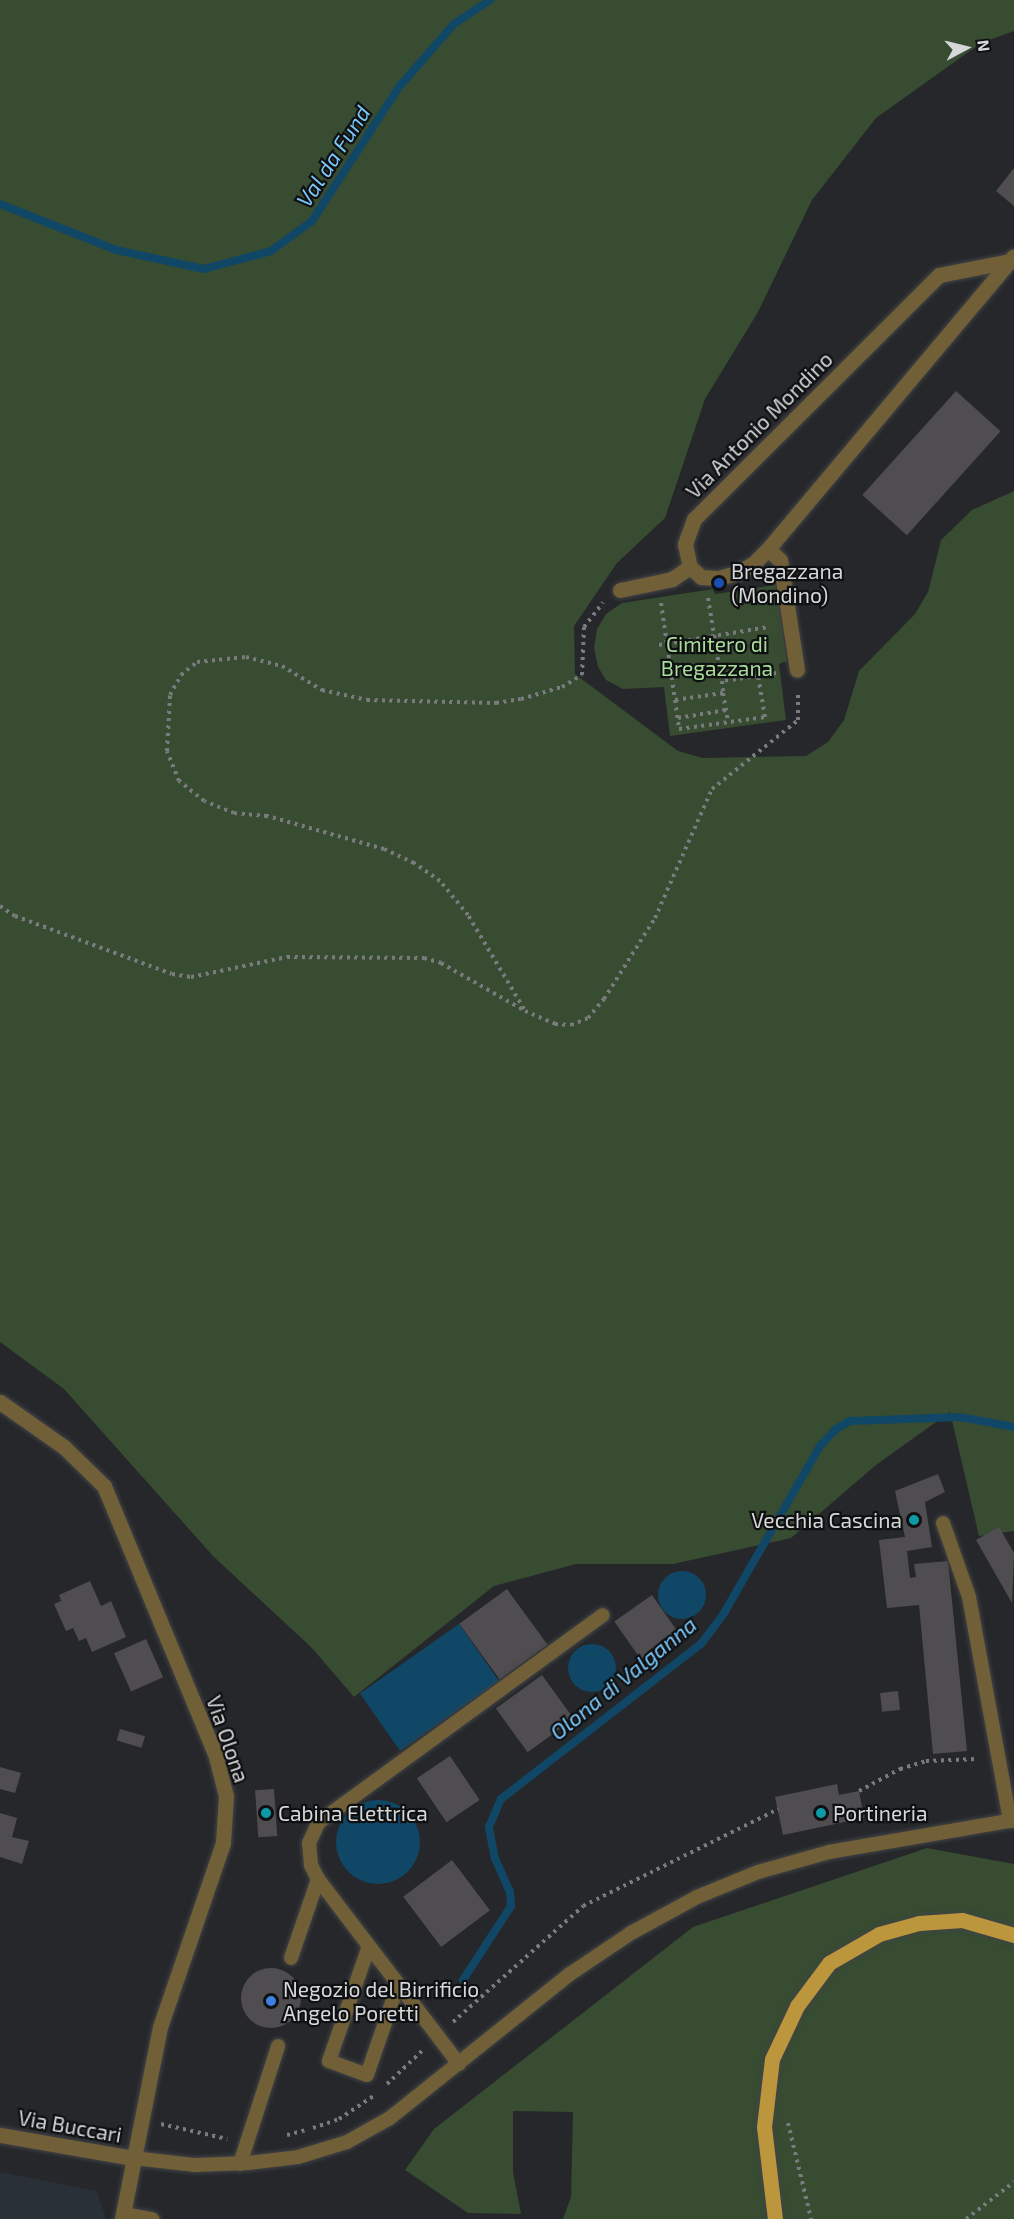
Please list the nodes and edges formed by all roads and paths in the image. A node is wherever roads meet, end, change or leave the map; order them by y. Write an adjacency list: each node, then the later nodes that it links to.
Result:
1 (1012, 258): 2 (street, Via Antonio Mondino); 3 (street, Via Antonio Mondino)
2 (768, 549): 3 (street, Via Antonio Mondino); 7 (street)
3 (690, 567): 4 (street)
4 (658, 581): 5 (street); 9 (path)
5 (620, 590): 20 (path)
6 (708, 597): 8 (path)
7 (790, 623): 8 (path); 11 (street)
8 (714, 635): 9 (path); 12 (path)
9 (667, 643): 10 (path); 15 (path)
10 (659, 645)
11 (797, 670): 13 (path); 20 (path)
12 (720, 672)
13 (758, 676): 14 (path); 18 (path)
14 (723, 693): 15 (path); 16 (path)
15 (675, 700): 17 (path)
16 (726, 710): 17 (path); 18 (path)
17 (678, 718): 18 (path)
18 (728, 722)
19 (0, 906): 20 (path)
20 (525, 1011)
21 (0, 1402): 37 (street, Via Olona)
22 (943, 1523): 27 (lane)
23 (603, 1615): 28 (lane)
24 (981, 1759): 25 (path)
25 (859, 1791)
26 (778, 1809): 33 (path)
27 (1012, 1820): 35 (lane)
28 (318, 1880): 30 (lane); 31 (lane)
29 (1014, 1935): 46 (main road)
30 (369, 1946): 32 (lane); 32 (lane)
31 (291, 1958)
32 (398, 1985): 33 (lane)
33 (438, 2036): 35 (lane); 39 (path)
34 (278, 2046): 40 (lane)
35 (459, 2064): 42 (lane)
36 (786, 2116): 47 (path)
37 (141, 2120): 40 (path); 41 (street, Via Olona)
38 (0, 2135): 41 (street, Via Buccari)
39 (282, 2136)
40 (246, 2141): 42 (lane)
41 (133, 2158): 42 (lane); 44 (street, Via Olona)
42 (240, 2164)
43 (1014, 2182): 48 (path)
44 (122, 2217): 45 (street, Via Olona)
45 (152, 2219)
46 (775, 2219)
47 (811, 2219)
48 (966, 2219)

